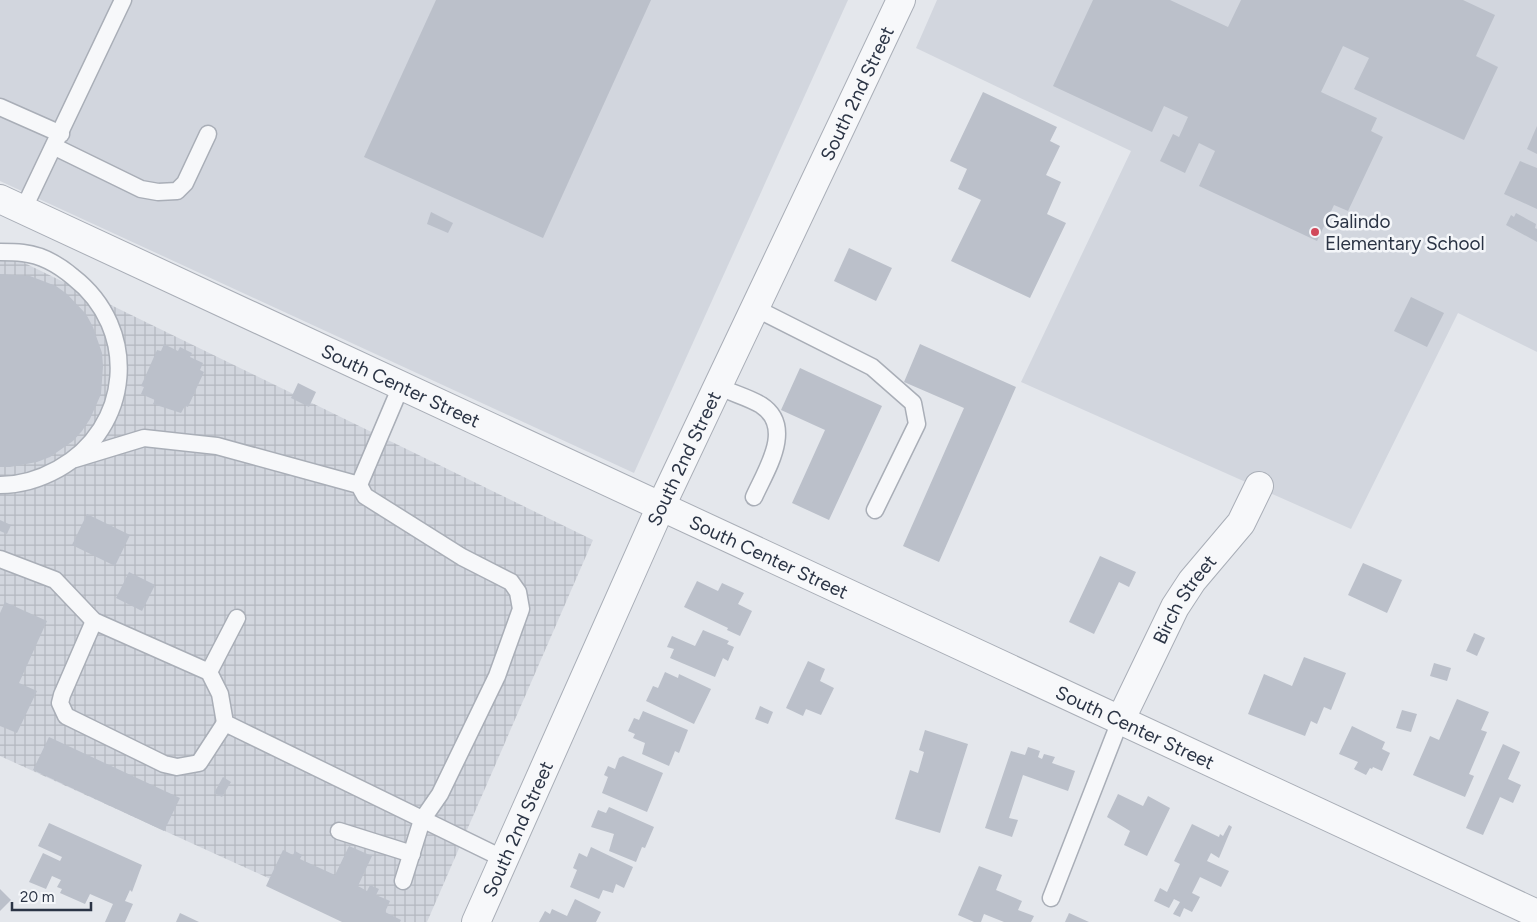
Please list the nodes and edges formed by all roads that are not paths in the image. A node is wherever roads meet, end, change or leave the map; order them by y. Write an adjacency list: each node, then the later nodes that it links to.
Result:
1 (124, 0): 5 (lane)
2 (901, 0): 8 (street, South 2nd Street)
3 (0, 106): 5 (lane)
4 (208, 134): 5 (lane)
5 (58, 140): 6 (lane)
6 (12, 204): 9 (street, South Center Street)
7 (0, 252): 11 (lane)
8 (755, 308): 10 (street, South 2nd Street); 17 (lane)
9 (401, 386): 13 (lane); 16 (street, South Center Street)
10 (718, 386): 15 (lane); 16 (street, South 2nd Street)
11 (75, 459): 12 (lane); 13 (lane)
12 (0, 485)
13 (359, 485): 24 (lane)
14 (1259, 486): 22 (street, Birch Street)
15 (754, 497)
16 (661, 506): 22 (street, South Center Street); 27 (street, South 2nd Street)
17 (875, 510)
18 (0, 559): 20 (lane)
19 (237, 618): 21 (lane)
20 (94, 621): 21 (lane); 23 (lane)
21 (209, 672): 23 (lane)
22 (1120, 721): 29 (lane); 30 (street, South Center Street)
23 (226, 723): 24 (lane)
24 (422, 820): 26 (lane); 27 (lane)
25 (339, 831): 26 (lane)
26 (412, 854): 28 (lane)
27 (504, 859): 31 (street, South 2nd Street)
28 (403, 881)
29 (1052, 898)
30 (1537, 914)
31 (476, 922)

